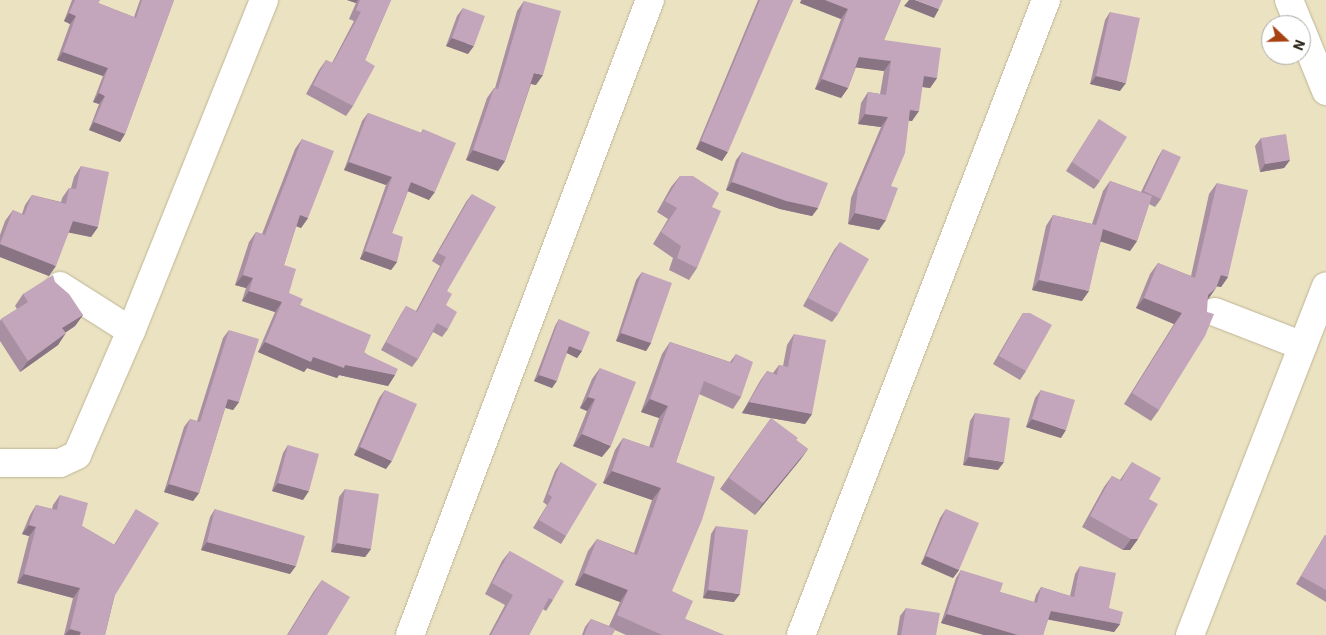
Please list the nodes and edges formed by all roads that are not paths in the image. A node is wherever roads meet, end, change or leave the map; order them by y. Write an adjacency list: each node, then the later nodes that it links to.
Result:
1 (264, 0): 11 (street)
2 (650, 0): 14 (street)
3 (1046, 0): 15 (street)
4 (1289, 0): 5 (street)
5 (1295, 15)
6 (1311, 54): 7 (street)
7 (1326, 91)
8 (60, 286): 11 (street)
9 (1326, 287): 12 (street)
10 (1215, 312): 12 (street)
11 (131, 332): 13 (street)
12 (1303, 346): 16 (street)
13 (0, 463)
14 (410, 635)
15 (801, 635)
16 (1190, 635)

